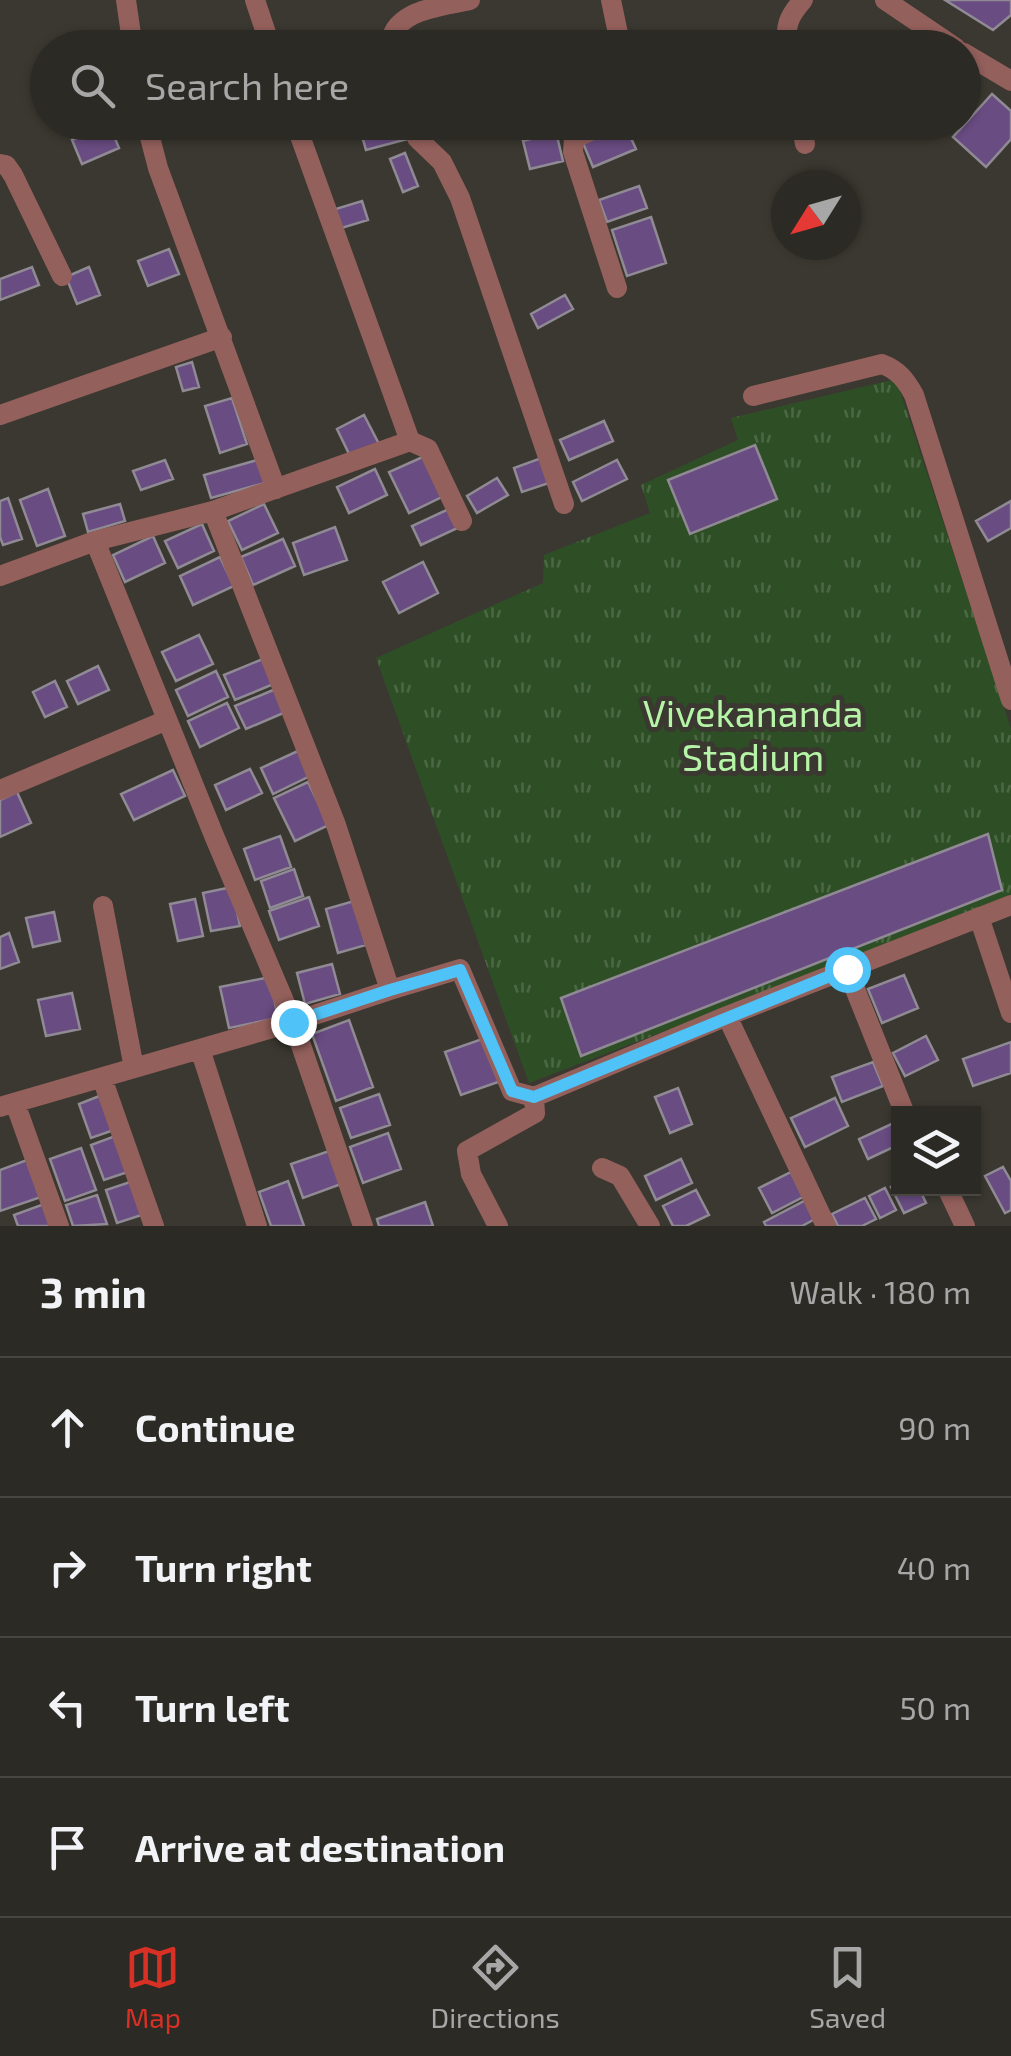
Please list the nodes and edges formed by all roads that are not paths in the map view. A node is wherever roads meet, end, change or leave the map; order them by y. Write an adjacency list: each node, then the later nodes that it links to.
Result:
1 (126, 0): 7 (street)
2 (256, 0): 8 (street)
3 (470, 0): 9 (street)
4 (611, 0): 10 (street)
5 (803, 0): 11 (street)
6 (885, 0): 12 (street)
7 (130, 30)
8 (265, 30)
9 (394, 30)
10 (617, 30)
11 (786, 30)
12 (929, 30)
13 (981, 63): 14 (street)
14 (1011, 82)
15 (151, 140): 24 (street)
16 (301, 140): 27 (street)
17 (419, 140): 29 (street)
18 (574, 140): 23 (street)
19 (804, 140): 20 (street)
20 (805, 144)
21 (0, 164): 22 (street)
22 (62, 276)
23 (617, 288)
24 (222, 337): 26 (street); 28 (street)
25 (753, 396): 34 (street)
26 (0, 414)
27 (410, 441): 28 (street); 31 (street)
28 (276, 489): 30 (street)
29 (564, 504)
30 (212, 511): 32 (street); 41 (street)
31 (462, 520)
32 (96, 542): 33 (street); 35 (street)
33 (0, 576)
34 (1011, 700)
35 (167, 720): 36 (street); 44 (street)
36 (0, 790)
37 (1011, 905): 39 (street)
38 (103, 906): 46 (street)
39 (979, 917): 40 (street); 42 (street)
40 (847, 969): 43 (street); 50 (street)
41 (390, 990): 44 (street); 48 (street)
42 (1011, 1014)
43 (727, 1016): 48 (street); 59 (street)
44 (293, 1022): 45 (street); 56 (street)
45 (200, 1049): 46 (street); 55 (street)
46 (134, 1068): 47 (street)
47 (102, 1078): 49 (street); 54 (street)
48 (534, 1097): 57 (street)
49 (8, 1105): 53 (street)
50 (902, 1106)
51 (602, 1168): 58 (street)
52 (951, 1196): 60 (street)
53 (59, 1226)
54 (154, 1226)
55 (257, 1226)
56 (362, 1226)
57 (498, 1226)
58 (650, 1226)
59 (826, 1226)
60 (965, 1226)

